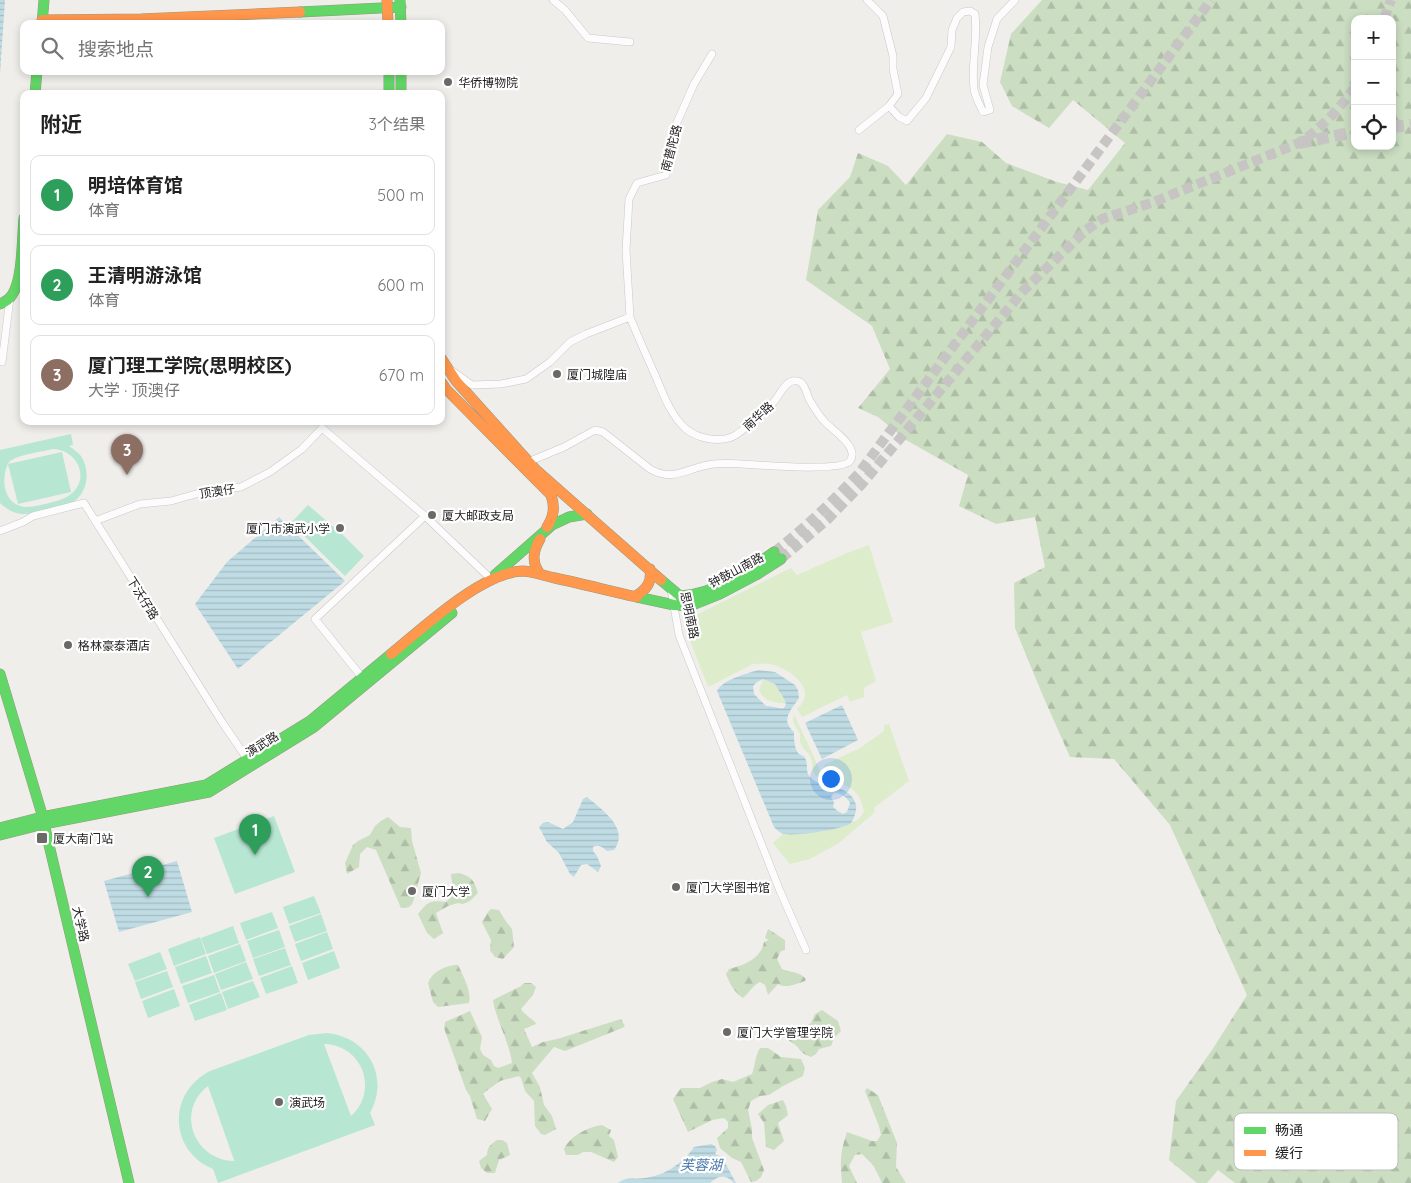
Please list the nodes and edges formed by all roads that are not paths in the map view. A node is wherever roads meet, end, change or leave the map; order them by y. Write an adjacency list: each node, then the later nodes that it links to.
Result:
1 (44, 0): 7 (main road)
2 (553, 0): 11 (street)
3 (868, 0): 19 (street)
4 (1015, 0): 19 (street)
5 (400, 3): 6 (main road); 10 (main road)
6 (388, 4): 8 (main road); 9 (main road)
7 (42, 20)
8 (108, 20)
9 (388, 20)
10 (401, 20)
11 (630, 42)
12 (712, 54): 24 (street, 南普陀路)
13 (37, 75): 16 (main road)
14 (389, 75): 17 (main road)
15 (401, 75): 18 (main road)
16 (35, 90)
17 (389, 90)
18 (401, 90)
19 (889, 106): 20 (street)
20 (860, 130)
21 (20, 258): 22 (main road)
22 (10, 298): 23 (main road); 25 (street)
23 (0, 304)
24 (630, 318): 27 (street); 31 (street, 南华路)
25 (2, 362)
26 (445, 364): 27 (main road, 思明南路)
27 (448, 368): 31 (main road, 思明南路)
28 (445, 388): 36 (main road)
29 (323, 425): 34 (street, 顶澳仔)
30 (325, 425): 33 (street, 顶澳仔)
31 (528, 462): 32 (main road, 思明南路)
32 (587, 514): 36 (main road, 演武路); 37 (main road, 思明南路)
33 (426, 516): 39 (street, 顶澳仔); 44 (street)
34 (95, 521): 35 (street, 下沃仔路); 45 (street, 下沃仔路)
35 (0, 531)
36 (543, 532): 38 (main road); 39 (main road, 演武路)
37 (650, 569): 40 (main road, 思明南路); 41 (main road)
38 (540, 574): 39 (main road, 钟鼓山南路); 41 (main road, 钟鼓山南路)
39 (491, 579): 44 (main road, 演武路)
40 (671, 589): 42 (street, 思明南路); 42 (main road, 钟鼓山南路)
41 (636, 596): 42 (main road, 钟鼓山南路)
42 (674, 605): 49 (street, 思明南路)
43 (0, 674): 46 (main road, 大学路)
44 (364, 681): 45 (main road, 演武路)
45 (250, 762): 46 (main road, 演武路)
46 (43, 820): 47 (main road, 演武路); 48 (main road, 演武路); 50 (main road, 大学路)
47 (0, 828)
48 (0, 835)
49 (806, 950)
50 (129, 1183)

